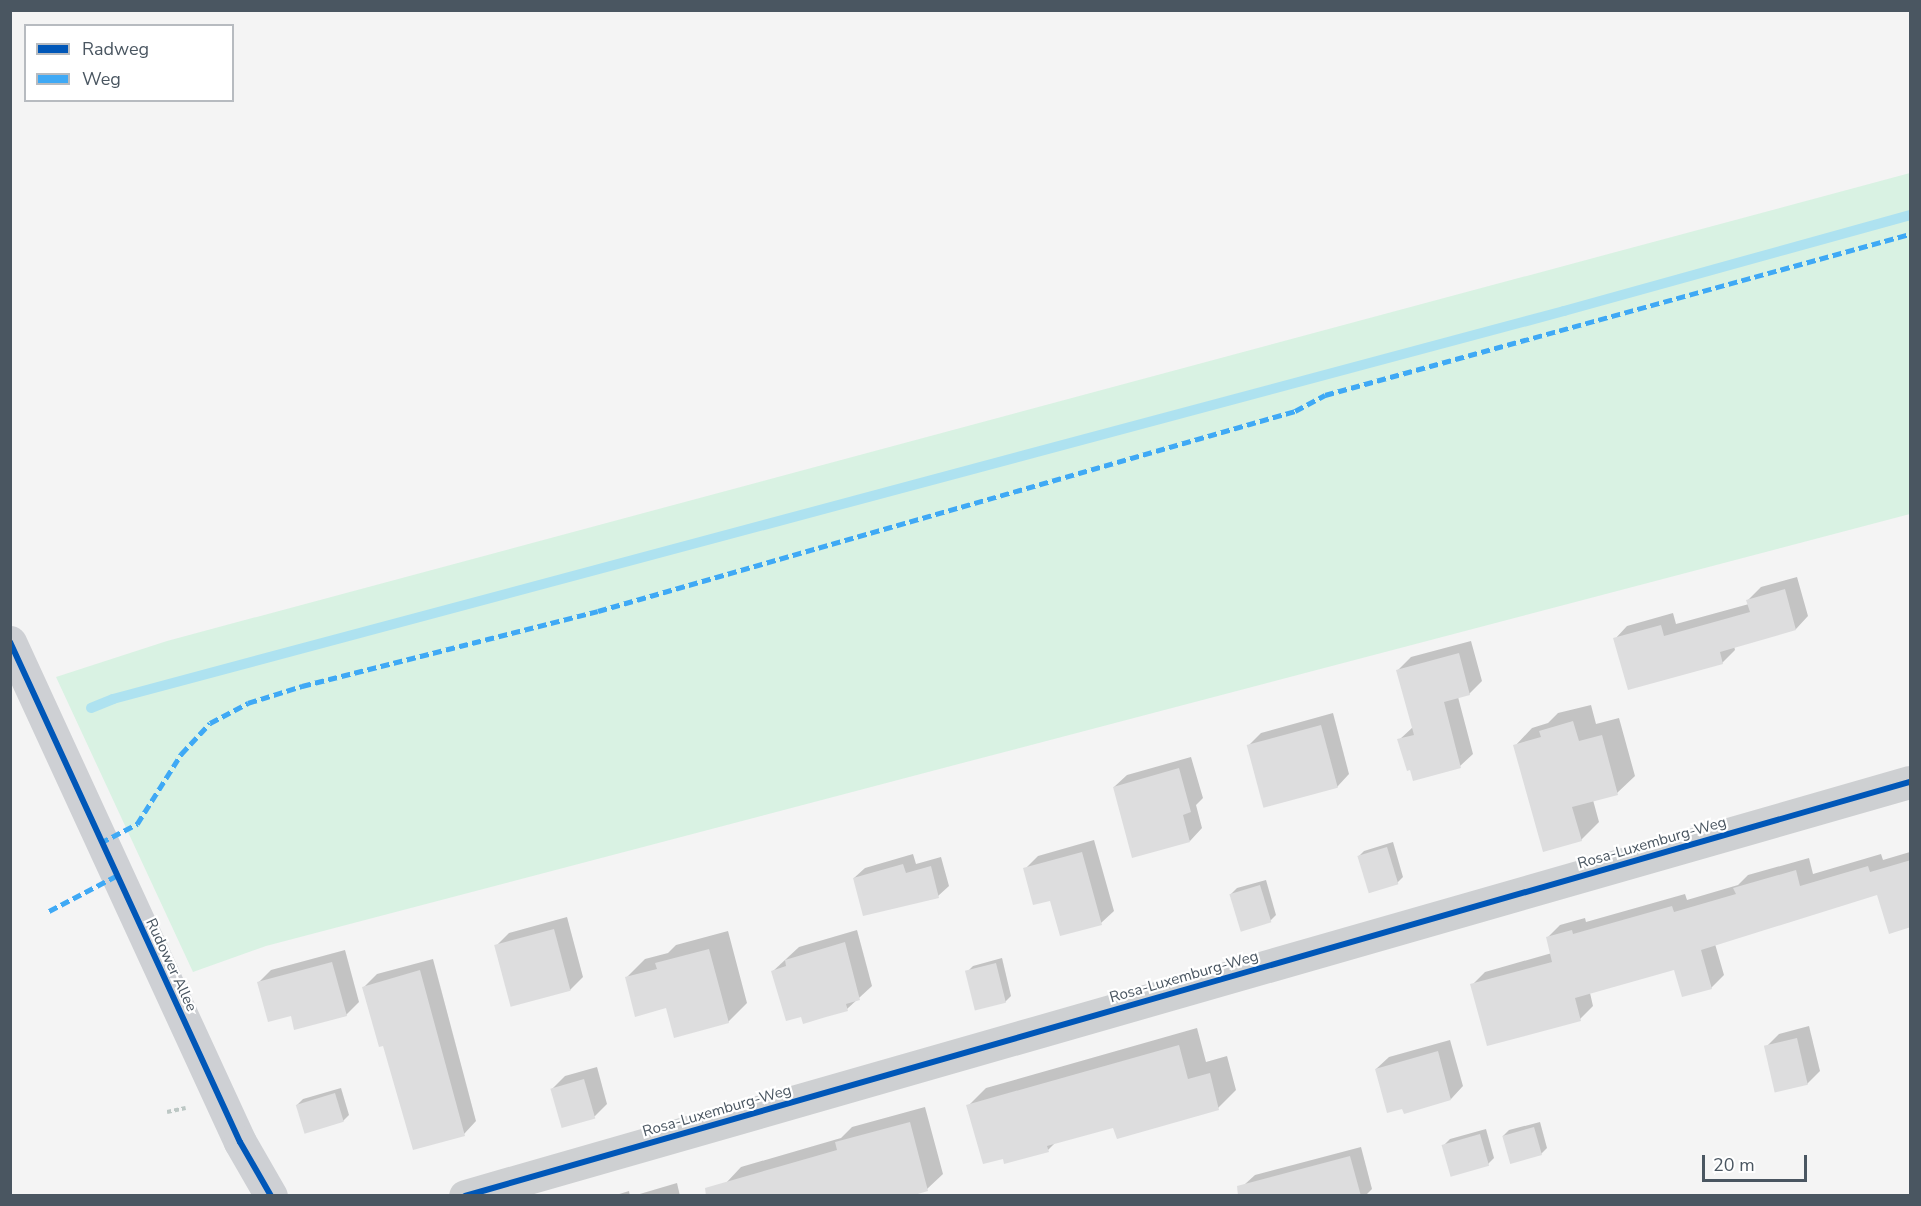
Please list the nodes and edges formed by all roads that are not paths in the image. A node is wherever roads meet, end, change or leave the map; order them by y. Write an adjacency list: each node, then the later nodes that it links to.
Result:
1 (10, 642): 3 (street, Rudower Allee)
2 (1911, 782): 4 (street, Rosa-Luxemburg-Weg)
3 (271, 1196)
4 (465, 1196)

